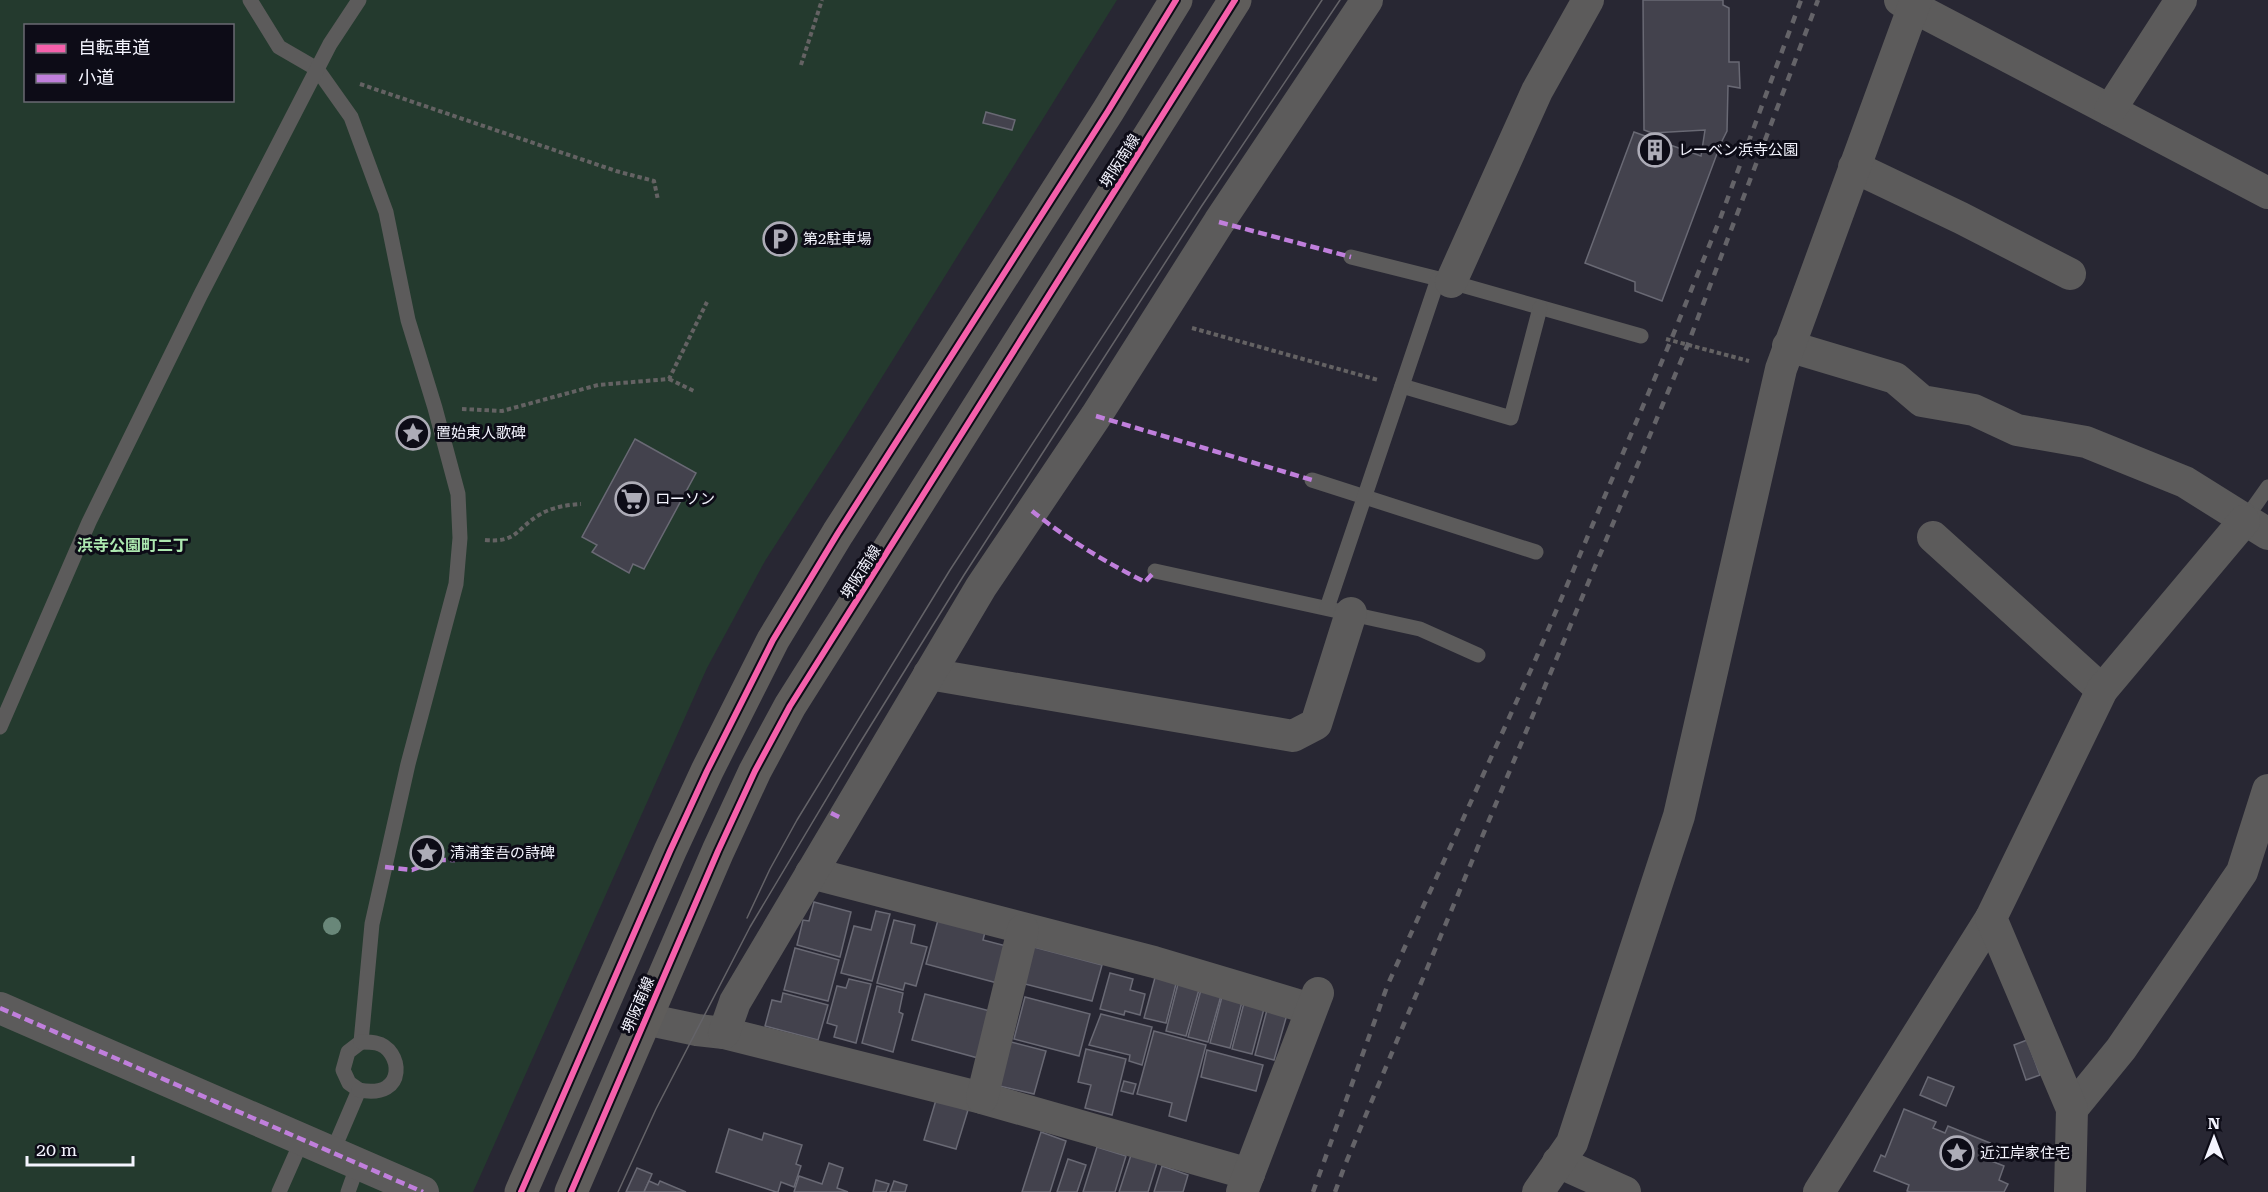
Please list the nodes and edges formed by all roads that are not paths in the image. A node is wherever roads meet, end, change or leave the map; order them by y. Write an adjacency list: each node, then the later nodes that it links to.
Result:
1 (250, 0): 9 (lane)
2 (359, 0): 9 (lane)
3 (1176, 0): 49 (main road)
4 (1235, 0): 37 (main road, 堺阪南線)
5 (1367, 0): 29 (street)
6 (1588, 0): 15 (street)
7 (2181, 0): 10 (street)
8 (1910, 2): 10 (street); 11 (street)
9 (317, 69): 31 (lane); 39 (lane)
10 (2110, 110): 12 (street)
11 (1854, 167): 14 (street); 18 (street)
12 (2268, 193)
13 (1351, 257): 15 (lane)
14 (2070, 274)
15 (1444, 281): 16 (lane); 19 (lane)
16 (1540, 308): 17 (lane); 19 (lane)
17 (1641, 336)
18 (1785, 358): 23 (street); 44 (street)
19 (1402, 386): 22 (lane)
20 (1312, 480): 22 (lane)
21 (2268, 487): 23 (lane)
22 (1365, 497): 25 (lane); 27 (lane)
23 (2256, 527): 30 (street)
24 (1933, 537): 30 (street)
25 (1536, 552)
26 (1155, 571): 27 (lane)
27 (1339, 611): 28 (lane); 29 (street)
28 (1479, 655)
29 (929, 674): 33 (street)
30 (2102, 690): 34 (street)
31 (0, 727)
32 (2268, 790): 42 (street)
33 (812, 873): 35 (street); 38 (street)
34 (1990, 918): 42 (street); 53 (street)
35 (1023, 930): 41 (street); 46 (street)
36 (0, 1008): 43 (street)
37 (645, 1019): 38 (street); 50 (main road, 堺阪南線)
38 (724, 1033): 41 (street)
39 (361, 1042): 40 (lane); 40 (lane)
40 (359, 1090): 45 (lane)
41 (982, 1098): 46 (street)
42 (2072, 1109): 54 (street)
43 (302, 1140): 45 (street); 47 (lane)
44 (1558, 1162): 51 (street); 52 (street)
45 (346, 1170): 48 (street)
46 (1245, 1183)
47 (279, 1192)
48 (423, 1192)
49 (521, 1192)
50 (571, 1192)
51 (1538, 1192)
52 (1625, 1192)
53 (1819, 1192)
54 (2070, 1192)

